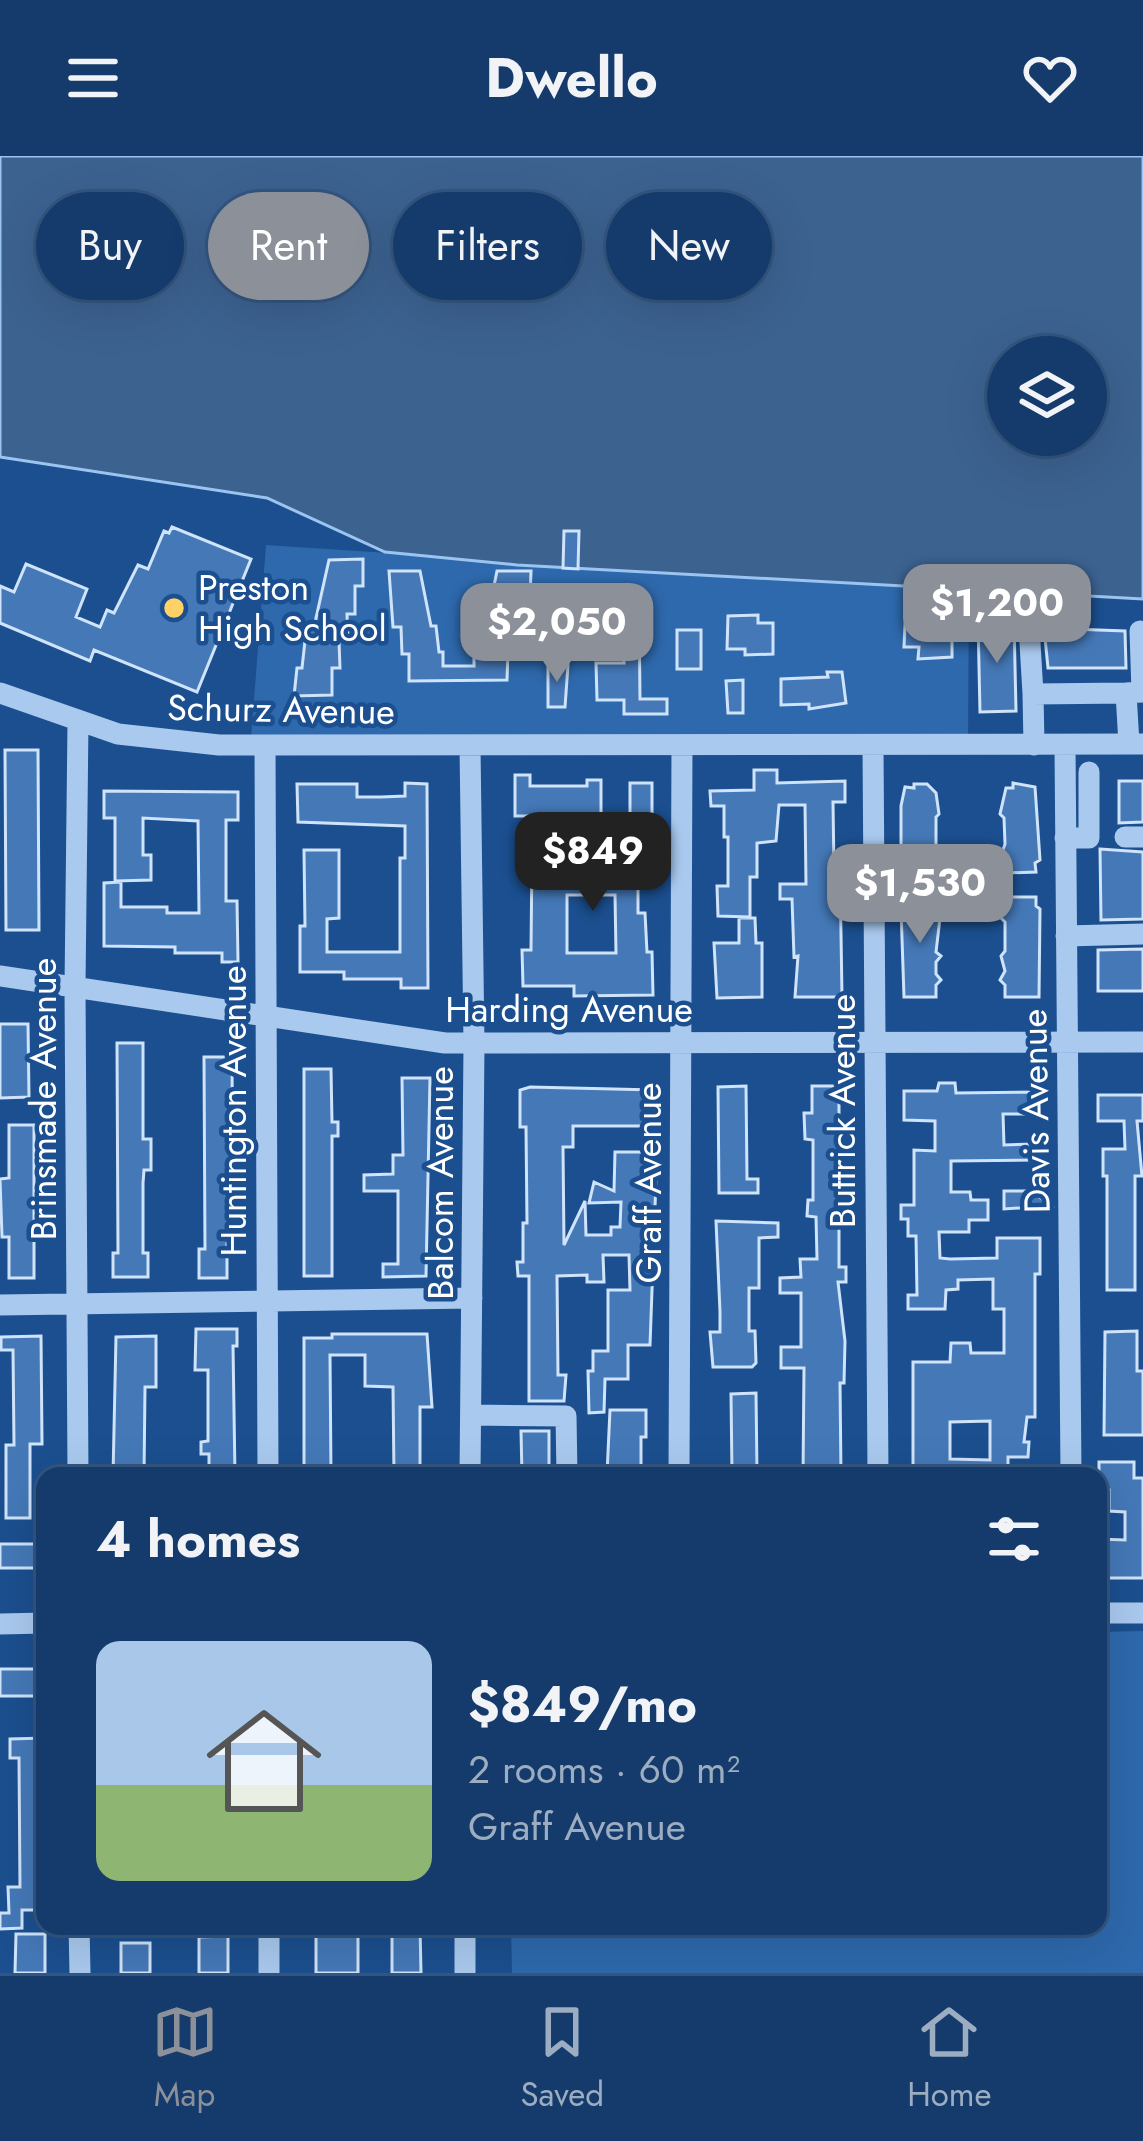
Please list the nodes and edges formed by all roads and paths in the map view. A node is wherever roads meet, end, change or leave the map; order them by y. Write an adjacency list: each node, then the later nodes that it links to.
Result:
1 (1029, 626): 5 (street)
2 (1140, 631): 4 (street)
3 (0, 692): 6 (street, Schurz Avenue)
4 (1126, 693): 5 (street); 7 (street)
5 (1033, 694): 9 (street)
6 (78, 722): 8 (street, Schurz Avenue); 19 (street, Brinsmade Avenue)
7 (1136, 744): 10 (street, Schurz Avenue)
8 (265, 745): 11 (street, Schurz Avenue); 20 (street, Huntington Avenue)
9 (1034, 745): 10 (street, Schurz Avenue); 13 (street, Schurz Avenue)
10 (1064, 745): 15 (street, Davis Avenue)
11 (470, 746): 12 (street, Schurz Avenue); 24 (street, Balcom Avenue)
12 (682, 746): 13 (street, Schurz Avenue); 25 (street, Graff Avenue)
13 (873, 746): 23 (street, Buttrick Avenue)
14 (1089, 772): 15 (street)
15 (1065, 838): 17 (street, Davis Avenue)
16 (1143, 934): 17 (street)
17 (1066, 936): 21 (street, Davis Avenue)
18 (0, 976): 19 (street, Harding Avenue)
19 (75, 988): 20 (street, Harding Avenue); 28 (street, Brinsmade Avenue)
20 (266, 1017): 24 (street, Harding Avenue); 27 (street, Huntington Avenue)
21 (1067, 1042): 22 (street, Harding Avenue); 23 (street, Harding Avenue); 37 (street, Davis Avenue)
22 (1143, 1042)
23 (874, 1043): 25 (street, Harding Avenue); 36 (street, Buttrick Avenue)
24 (474, 1044): 25 (street, Harding Avenue); 26 (street, Balcom Avenue)
25 (682, 1044): 35 (street, Graff Avenue)
26 (472, 1298): 27 (street); 30 (street, Balcom Avenue)
27 (267, 1302): 28 (street); 32 (street, Huntington Avenue)
28 (76, 1304): 29 (street); 31 (street, Brinsmade Avenue)
29 (0, 1305)
30 (471, 1415): 33 (street, Balcom Avenue); 34 (street)
31 (78, 1467)
32 (268, 1467)
33 (470, 1467)
34 (567, 1467)
35 (680, 1467)
36 (878, 1467)
37 (1071, 1467)
38 (1107, 1613): 39 (street)
39 (1143, 1613)
40 (36, 1623): 41 (street)
41 (0, 1624)
42 (80, 1935): 45 (street)
43 (269, 1935): 46 (street)
44 (465, 1935): 47 (street)
45 (80, 1973)
46 (269, 1973)
47 (465, 1973)

